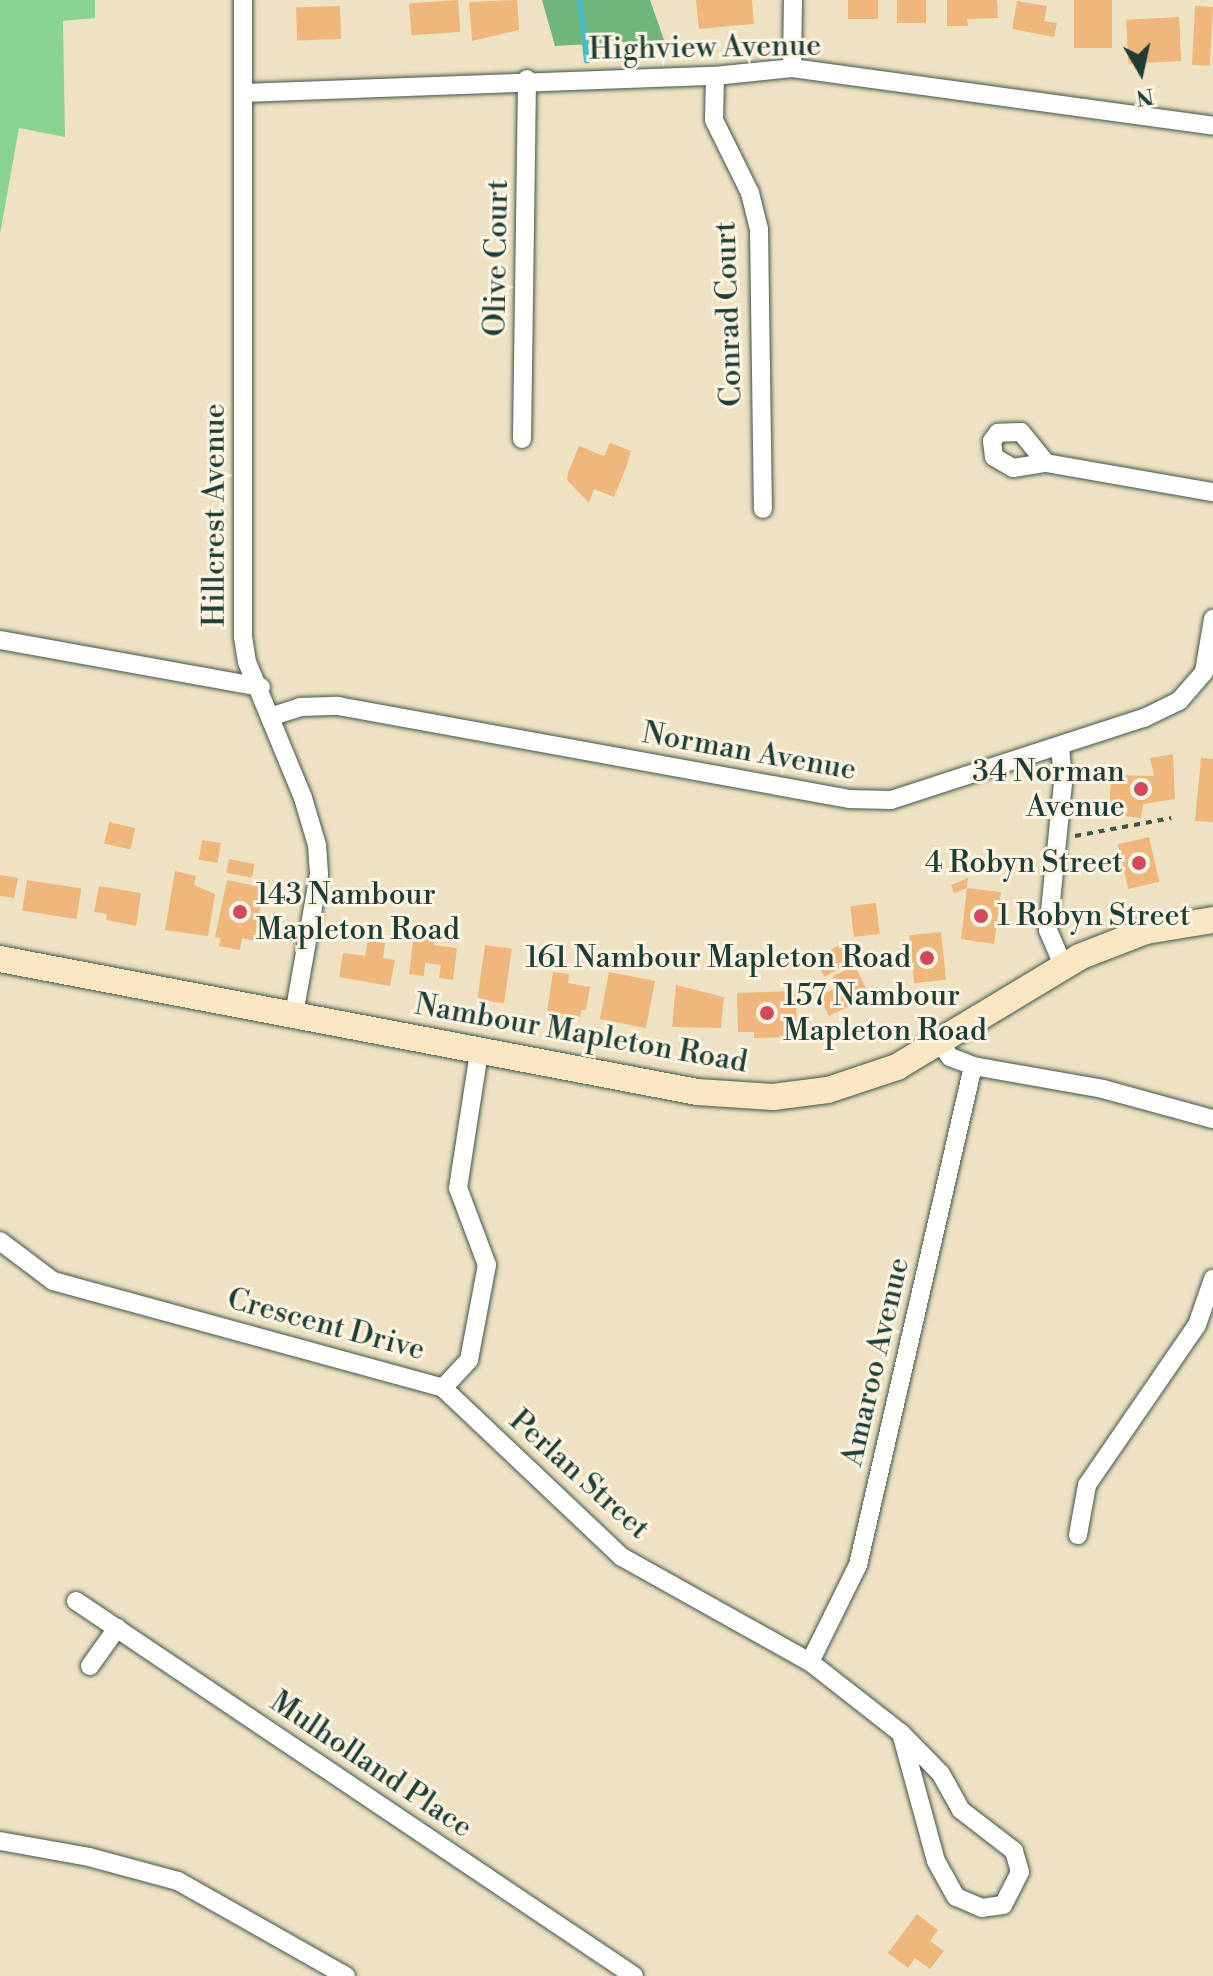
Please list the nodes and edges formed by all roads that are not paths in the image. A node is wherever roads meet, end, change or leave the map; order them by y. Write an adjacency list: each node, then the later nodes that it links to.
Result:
1 (243, 0): 6 (street, Hillcrest Avenue)
2 (793, 0): 3 (street)
3 (792, 68): 4 (street, Highview Avenue); 7 (street, Highview Avenue)
4 (715, 76): 5 (street, Highview Avenue); 11 (street, Conrad Court)
5 (527, 79): 6 (street, Highview Avenue); 8 (street, Olive Court)
6 (243, 93): 14 (street, Hillcrest Avenue)
7 (1213, 126)
8 (522, 439)
9 (1046, 463): 10 (street)
10 (1213, 492)
11 (763, 509)
12 (1213, 619): 16 (street, Norman Avenue)
13 (0, 640): 14 (street)
14 (261, 687): 15 (street, Hillcrest Avenue)
15 (273, 716): 16 (street, Norman Avenue); 20 (street, Hillcrest Avenue)
16 (1060, 746): 19 (street)
17 (1213, 920): 19 (main road, Nambour Mapleton Road)
18 (0, 959): 20 (main road, Nambour Mapleton Road)
19 (1063, 966): 21 (main road, Nambour Mapleton Road)
20 (294, 1014): 22 (main road, Nambour Mapleton Road)
21 (940, 1043): 22 (main road, Nambour Mapleton Road); 23 (street)
22 (479, 1052): 27 (street, Crescent Drive)
23 (973, 1066): 24 (street); 31 (street, Amaroo Avenue)
24 (1213, 1119)
25 (0, 1241): 27 (street, Crescent Drive)
26 (1213, 1279): 28 (street)
27 (443, 1388): 31 (street, Perlan Street)
28 (1078, 1535)
29 (76, 1601): 30 (street, Mulholland Place)
30 (117, 1628): 32 (street); 36 (street, Mulholland Place)
31 (810, 1662): 33 (street, Perlan Street)
32 (90, 1666)
33 (901, 1733): 33 (street, Perlan Street)
34 (0, 1841): 35 (street)
35 (346, 1976)
36 (634, 1976)

